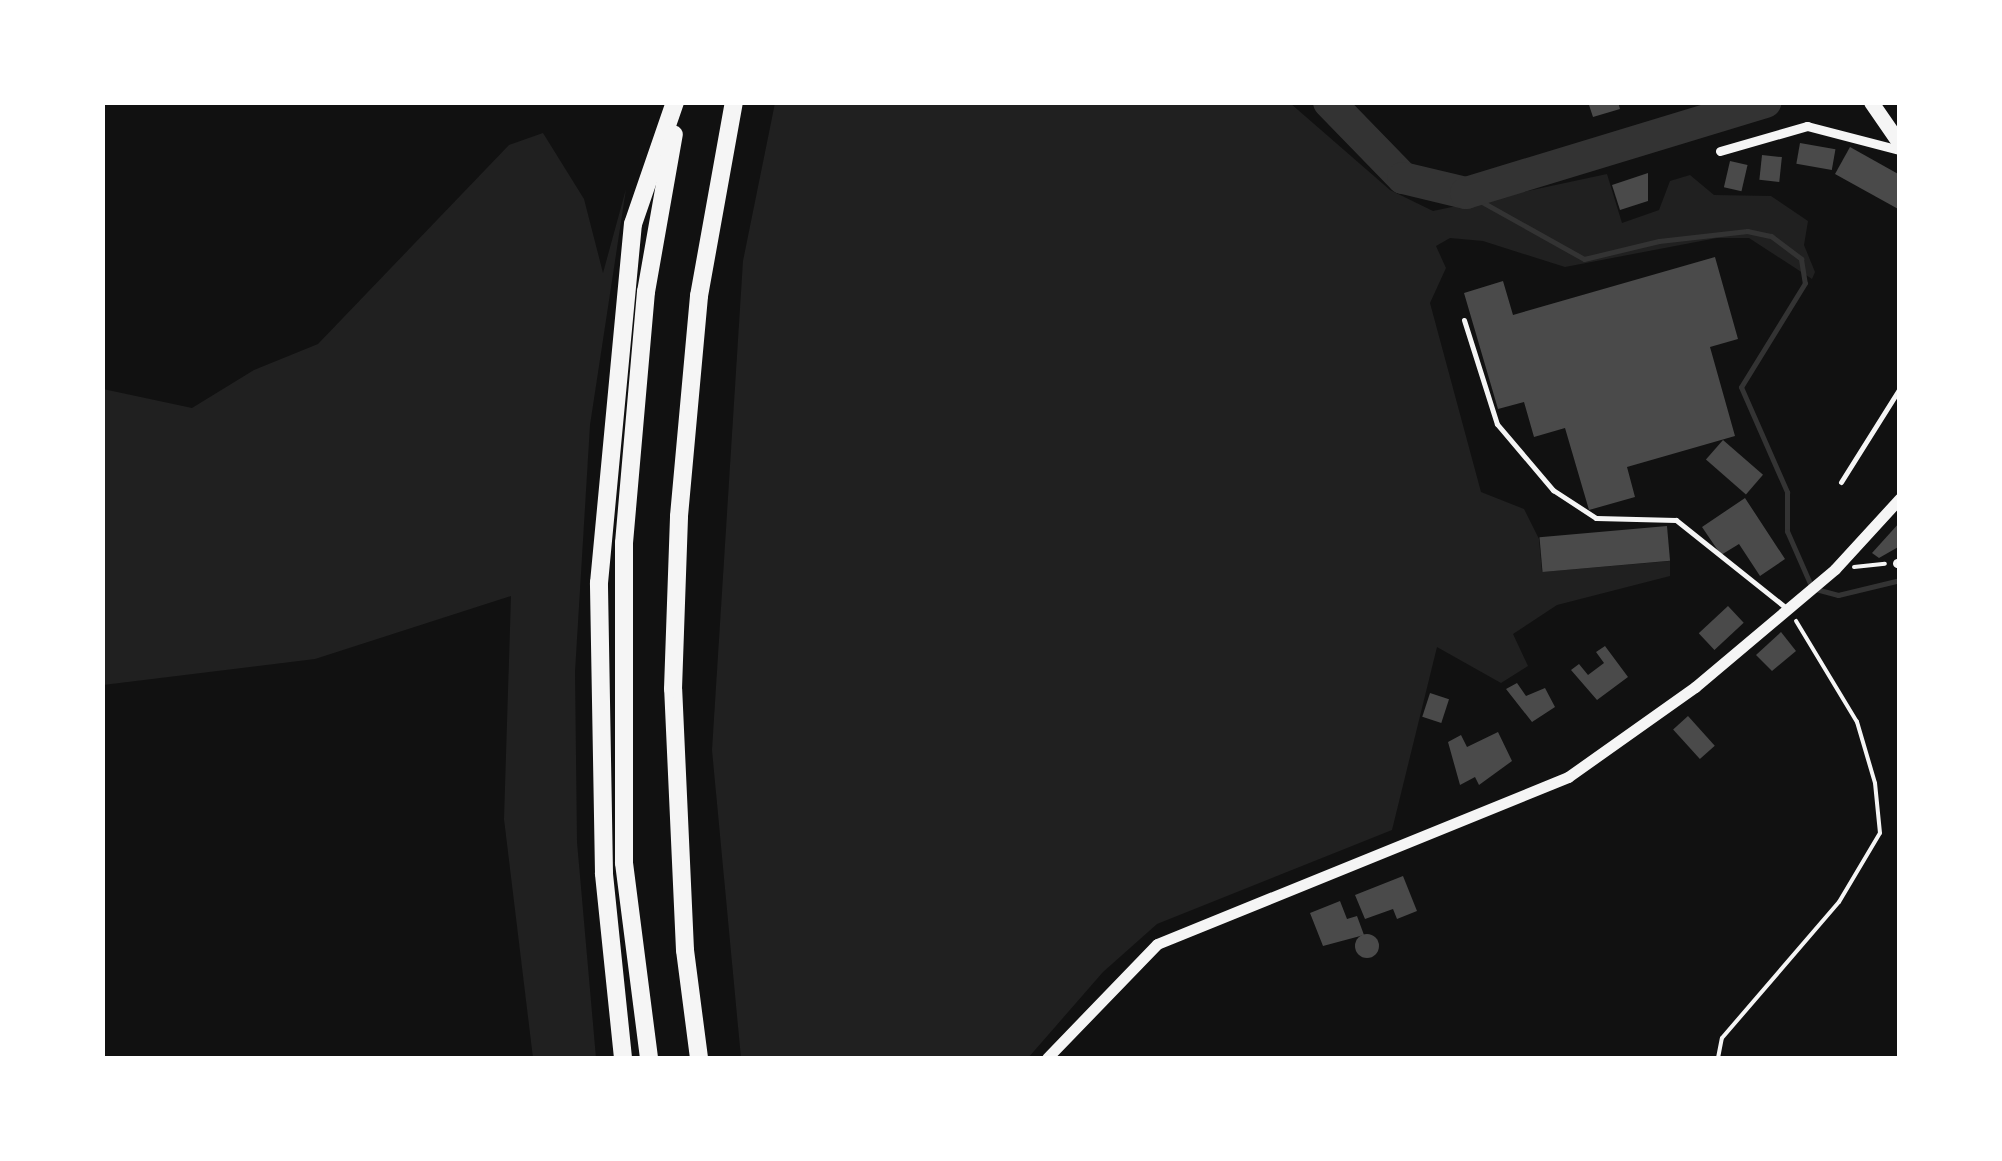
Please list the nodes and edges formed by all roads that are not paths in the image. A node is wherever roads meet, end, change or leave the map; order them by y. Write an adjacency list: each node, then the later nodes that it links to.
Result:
1 (678, 102): 11 (highway); 12 (highway)
2 (734, 102): 13 (highway)
3 (1878, 107): 4 (main road)
4 (1900, 147): 5 (street)
5 (1720, 152)
6 (1464, 320): 10 (lane)
7 (1900, 388): 8 (lane)
8 (1841, 482)
9 (1900, 498): 10 (street)
10 (1788, 609): 14 (street)
11 (623, 1058)
12 (649, 1058)
13 (699, 1058)
14 (1047, 1058)

